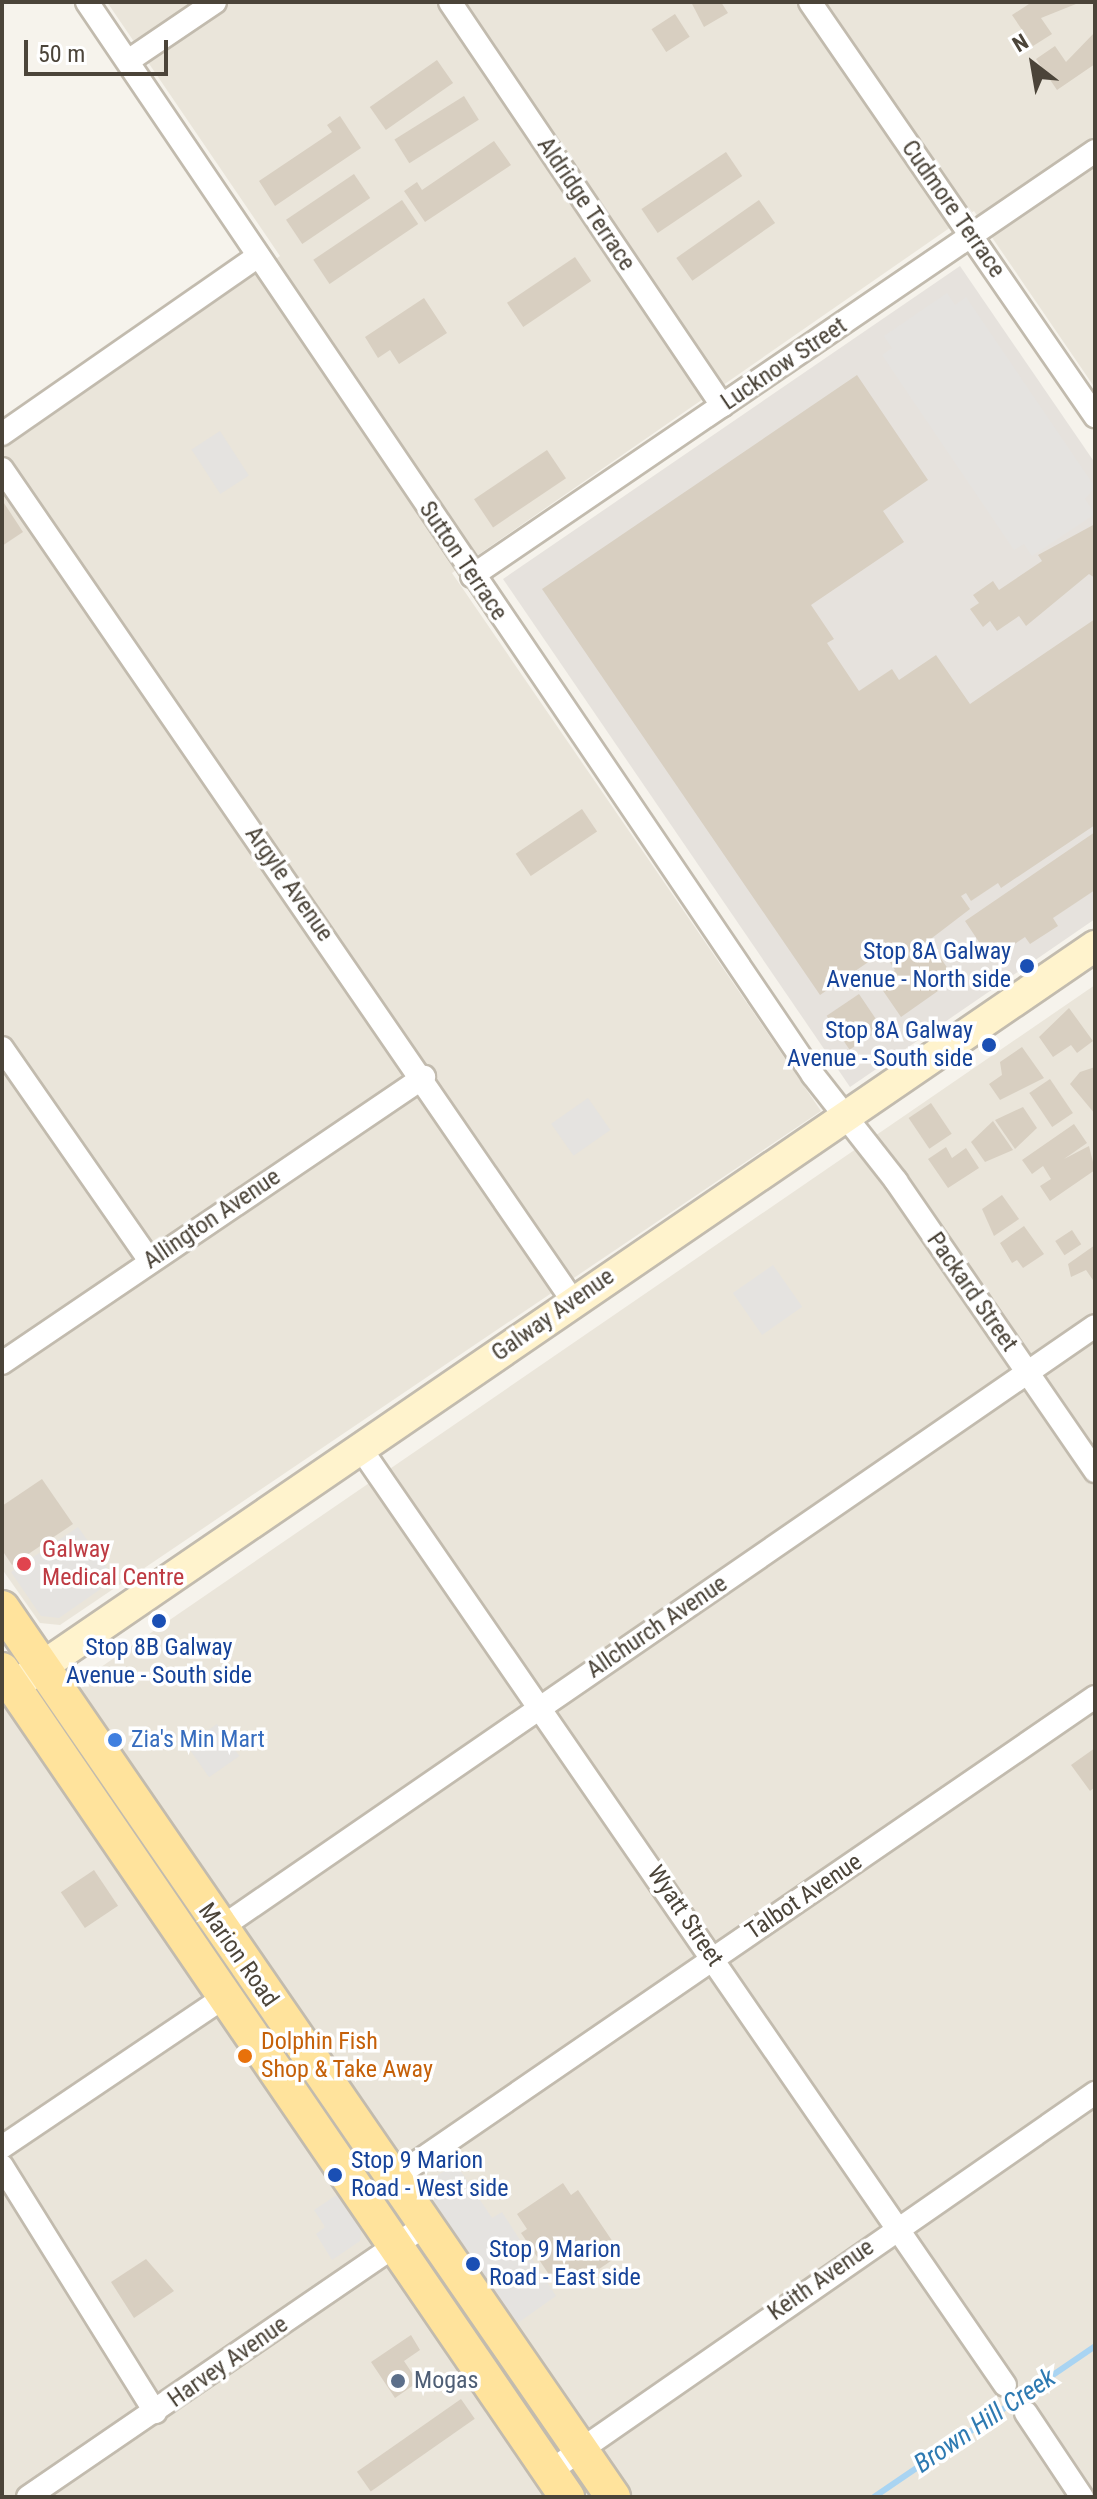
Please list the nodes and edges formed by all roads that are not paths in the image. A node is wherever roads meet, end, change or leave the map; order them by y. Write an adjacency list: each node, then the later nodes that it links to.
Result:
1 (87, 2): 5 (street, Sutton Terrace)
2 (215, 2): 5 (street)
3 (450, 2): 9 (street, Aldridge Terrace)
4 (810, 2): 7 (street, Cudmore Terrace)
5 (128, 61): 8 (street, Sutton Terrace)
6 (1095, 151): 7 (street, Lucknow Street)
7 (972, 236): 9 (street, Lucknow Street); 10 (street, Cudmore Terrace)
8 (258, 256): 11 (street); 13 (street, Sutton Terrace)
9 (722, 406): 13 (street, Lucknow Street)
10 (1095, 416)
11 (2, 434)
12 (2, 469): 16 (street, Argyle Avenue)
13 (472, 576): 17 (street, Sutton Terrace)
14 (1095, 946): 17 (street, Galway Avenue)
15 (2, 1048): 18 (street)
16 (424, 1077): 18 (street, Allington Avenue); 19 (street, Argyle Avenue)
17 (846, 1115): 19 (street, Galway Avenue); 22 (street, Packard Street)
18 (150, 1261): 21 (street, Allington Avenue)
19 (573, 1301): 23 (street, Galway Avenue)
20 (1095, 1326): 22 (street, Allchurch Avenue)
21 (2, 1363)
22 (1028, 1372): 24 (street, Packard Street); 29 (street, Allchurch Avenue)
23 (361, 1449): 26 (street, Galway Avenue); 29 (street, Wyatt Street)
24 (1095, 1471)
25 (2, 1608): 26 (main road, Marion Road)
26 (42, 1667): 27 (street, Galway Avenue); 30 (main road, Marion Road)
27 (8, 1678): 32 (main road, Marion Road)
28 (1095, 1697): 31 (street, Talbot Avenue)
29 (543, 1705): 30 (street, Allchurch Avenue); 31 (street, Wyatt Street)
30 (219, 1929): 36 (main road, Marion Road)
31 (714, 1959): 36 (street, Talbot Avenue); 38 (street, Wyatt Street)
32 (226, 1996): 34 (street); 39 (main road, Marion Road)
33 (1095, 2093): 38 (street, Keith Avenue)
34 (2, 2147)
35 (2, 2166): 41 (street)
36 (394, 2178): 37 (main road, Marion Road)
37 (426, 2224): 39 (street, Harvey Avenue); 43 (main road, Marion Road)
38 (896, 2227): 40 (street, Wyatt Street); 43 (street, Keith Avenue)
39 (394, 2246): 41 (street, Harvey Avenue); 44 (main road, Marion Road)
40 (1005, 2385)
41 (155, 2412): 45 (street, Harvey Avenue)
42 (1026, 2413): 47 (street)
43 (581, 2450): 44 (street, Keith Avenue); 46 (main road, Marion Road)
44 (558, 2484)
45 (44, 2493)
46 (613, 2497)
47 (1082, 2497)

